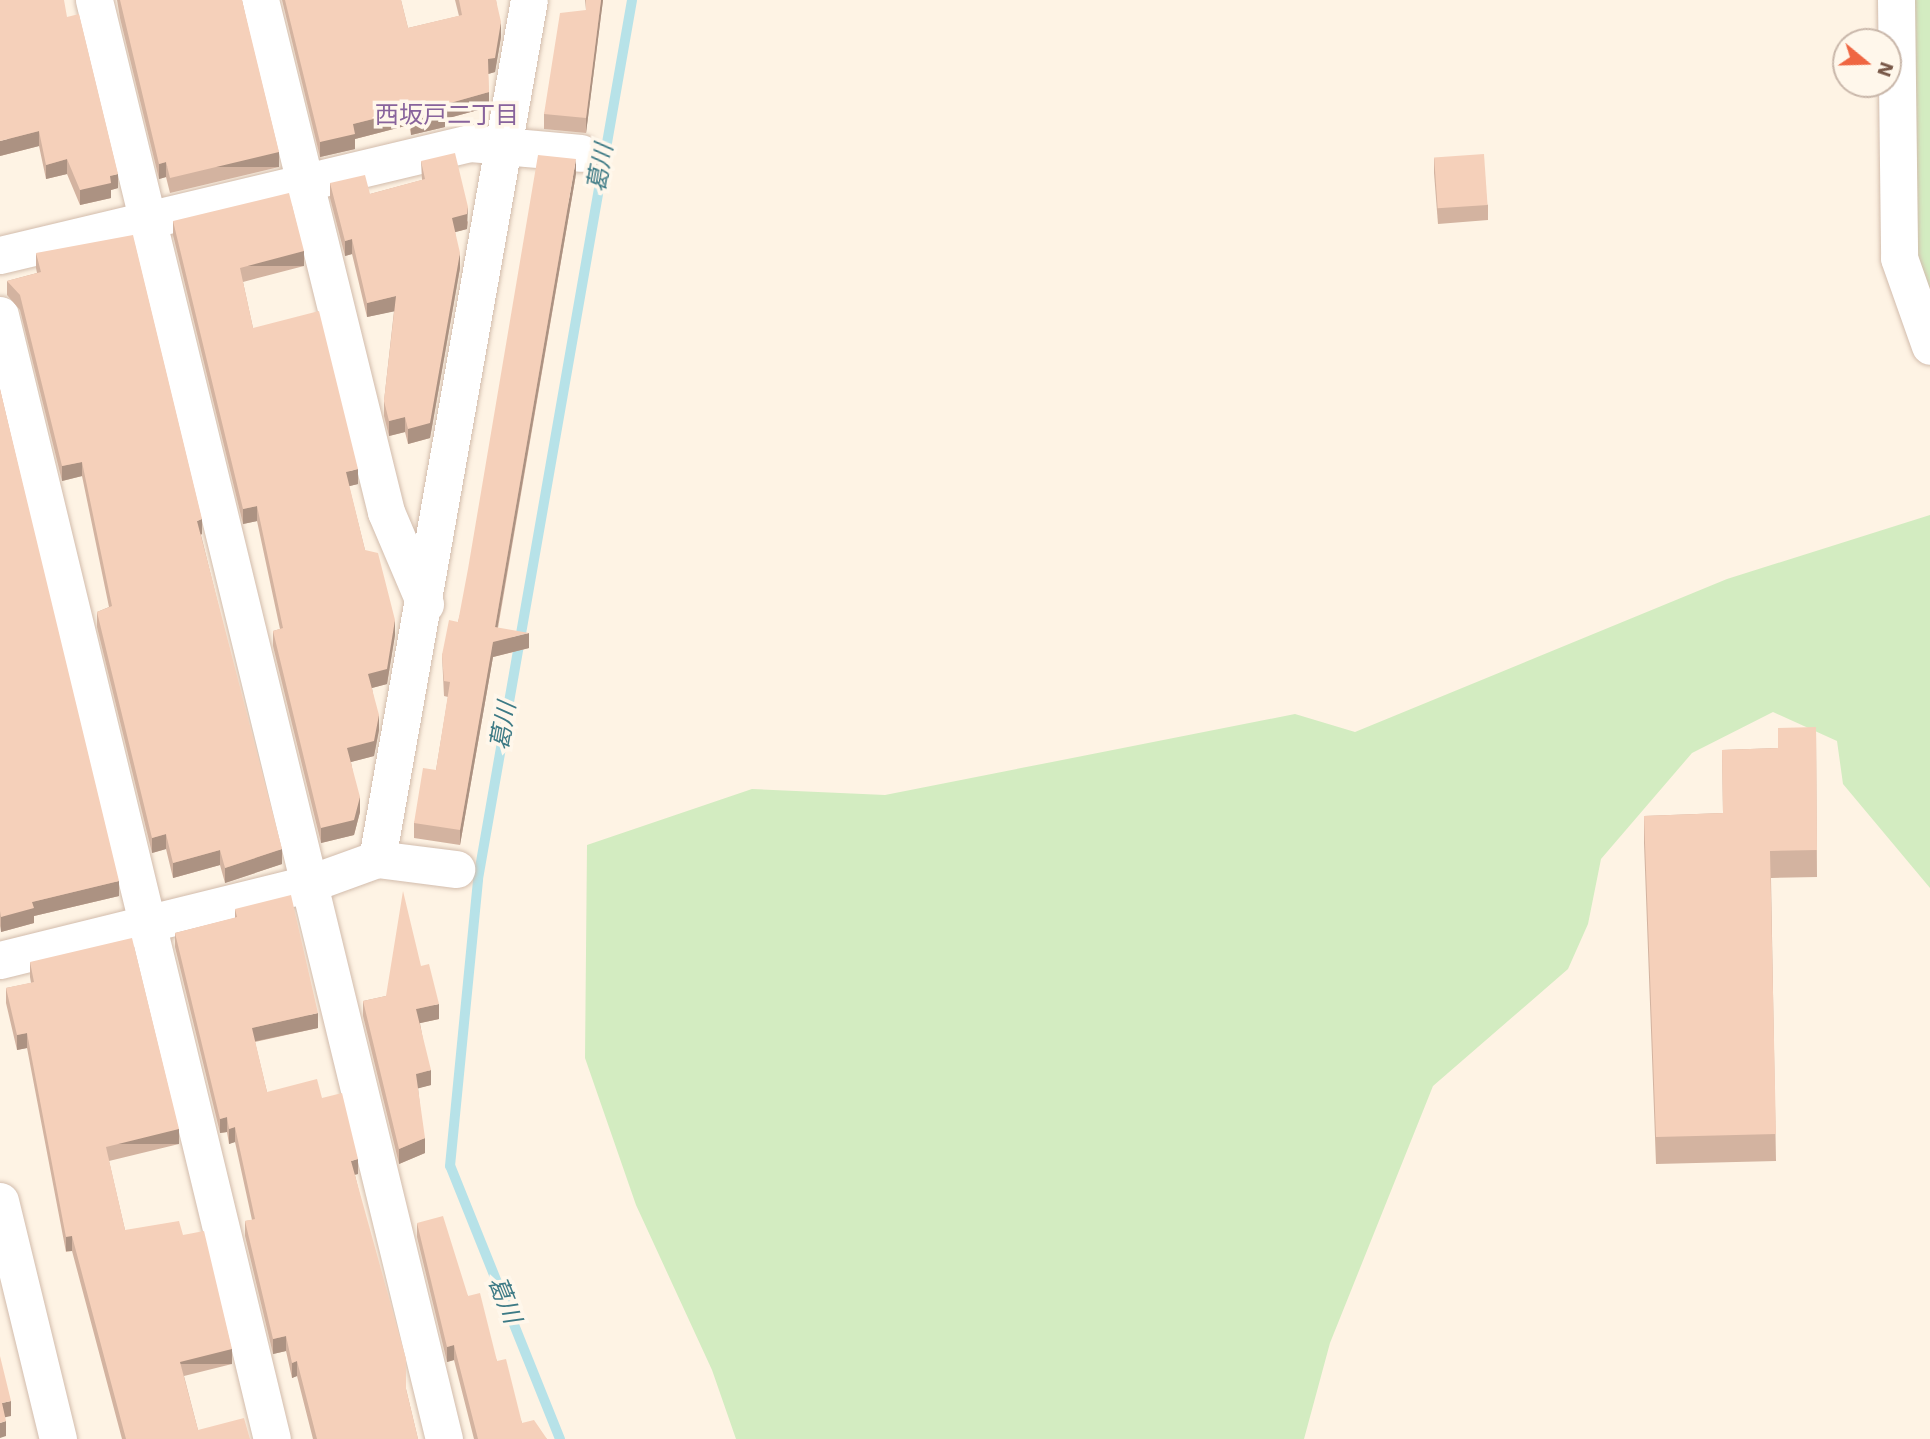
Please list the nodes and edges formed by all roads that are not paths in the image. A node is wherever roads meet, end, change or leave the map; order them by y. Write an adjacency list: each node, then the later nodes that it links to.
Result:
1 (94, 0): 8 (street)
2 (260, 0): 7 (street)
3 (529, 0): 5 (street)
4 (1896, 0): 11 (street)
5 (505, 143): 6 (street); 7 (street); 12 (street)
6 (581, 153)
7 (306, 181): 8 (street); 12 (street)
8 (146, 220): 9 (street); 15 (street)
9 (0, 255)
10 (0, 315): 16 (street)
11 (1930, 346)
12 (425, 604): 13 (street)
13 (377, 859): 14 (street); 15 (street)
14 (456, 869)
15 (308, 884): 16 (street); 21 (street)
16 (147, 923): 17 (street); 20 (street)
17 (0, 960)
18 (0, 1201): 19 (street)
19 (58, 1439)
20 (272, 1439)
21 (444, 1439)

